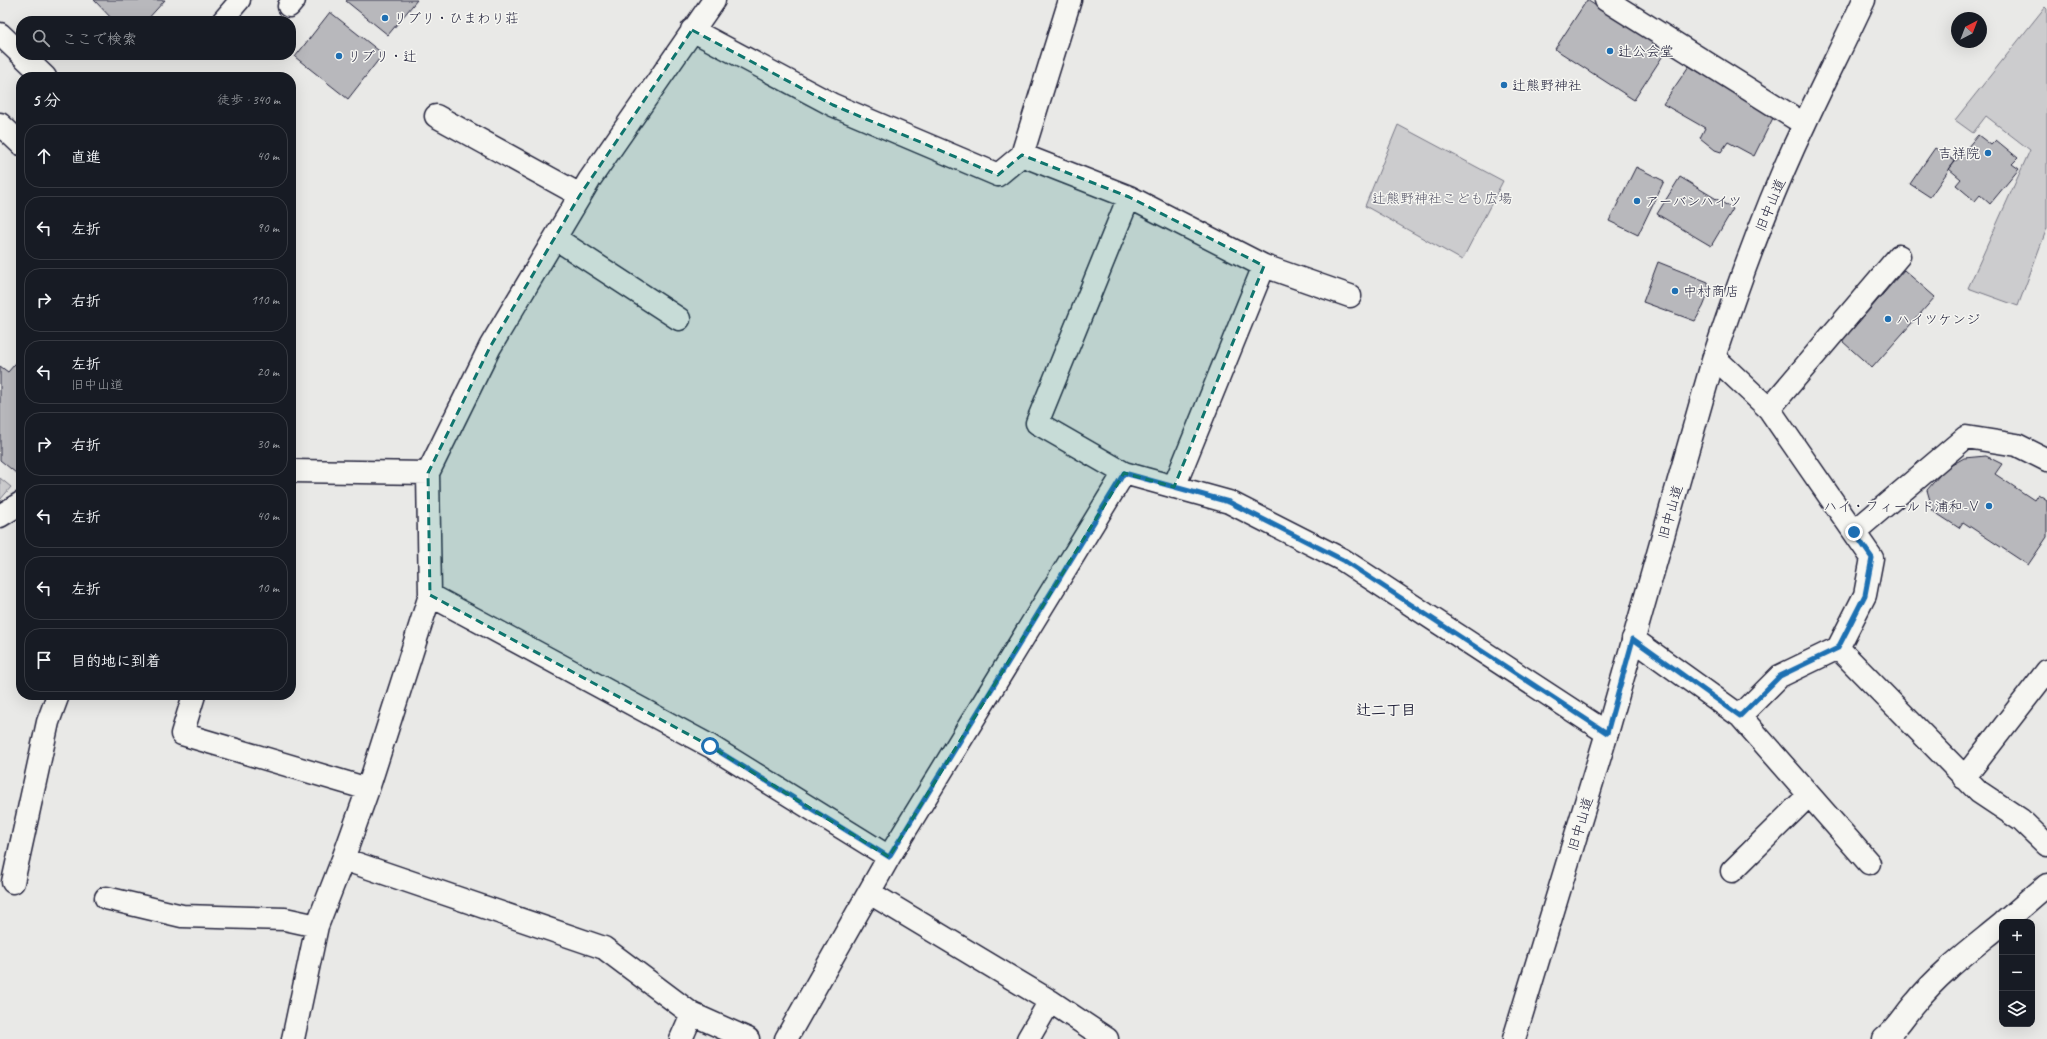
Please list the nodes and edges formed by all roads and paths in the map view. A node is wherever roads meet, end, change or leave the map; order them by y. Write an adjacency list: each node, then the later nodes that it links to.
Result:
1 (240, 0): 6 (lane)
2 (714, 0): 7 (street)
3 (1070, 0): 16 (street)
4 (1606, 0): 14 (street)
5 (1864, 0): 14 (street, 旧中山道)
6 (226, 16)
7 (692, 30): 16 (street); 17 (street)
8 (0, 34): 9 (street)
9 (16, 49)
10 (28, 60): 11 (street)
11 (40, 72)
12 (436, 116): 17 (street)
13 (0, 124): 15 (street)
14 (1804, 124): 24 (street, 旧中山道)
15 (16, 139)
16 (1022, 155): 18 (street)
17 (580, 195): 19 (street)
18 (1129, 197): 21 (street); 29 (street)
19 (554, 238): 23 (street); 28 (street)
20 (1899, 256): 25 (street)
21 (1264, 266): 22 (street); 30 (street)
22 (1350, 296)
23 (679, 319)
24 (1714, 357): 25 (street); 35 (street, 旧中山道)
25 (1768, 409): 33 (street)
26 (2047, 460): 33 (street)
27 (296, 471): 28 (street)
28 (428, 473): 34 (street)
29 (1124, 473): 30 (street); 46 (street)
30 (1174, 487): 41 (street)
31 (16, 506): 32 (street)
32 (0, 516)
33 (1854, 532): 36 (street)
34 (430, 595): 43 (street); 46 (street)
35 (1633, 639): 40 (street); 41 (street, 旧中山道)
36 (1838, 648): 40 (street); 42 (street)
37 (2047, 671): 42 (street)
38 (56, 700): 50 (street)
39 (192, 700): 43 (street)
40 (1740, 716): 44 (street)
41 (1607, 733): 65 (street, 旧中山道)
42 (1964, 778): 45 (street)
43 (368, 789): 47 (street)
44 (1809, 795): 48 (street); 49 (street)
45 (2047, 845)
46 (889, 857): 52 (street)
47 (343, 859): 55 (street); 58 (street)
48 (1869, 863)
49 (1732, 871)
50 (13, 882)
51 (2047, 885): 54 (street)
52 (870, 893): 57 (street); 62 (street)
53 (106, 898): 55 (street)
54 (2008, 919)
55 (317, 926): 59 (street)
56 (1999, 926): 66 (street)
57 (1050, 1001): 63 (street); 64 (street)
58 (692, 1014): 60 (street); 61 (street)
59 (293, 1039)
60 (681, 1039)
61 (748, 1039)
62 (786, 1039)
63 (1028, 1039)
64 (1107, 1039)
65 (1514, 1039)
66 (1884, 1039)

